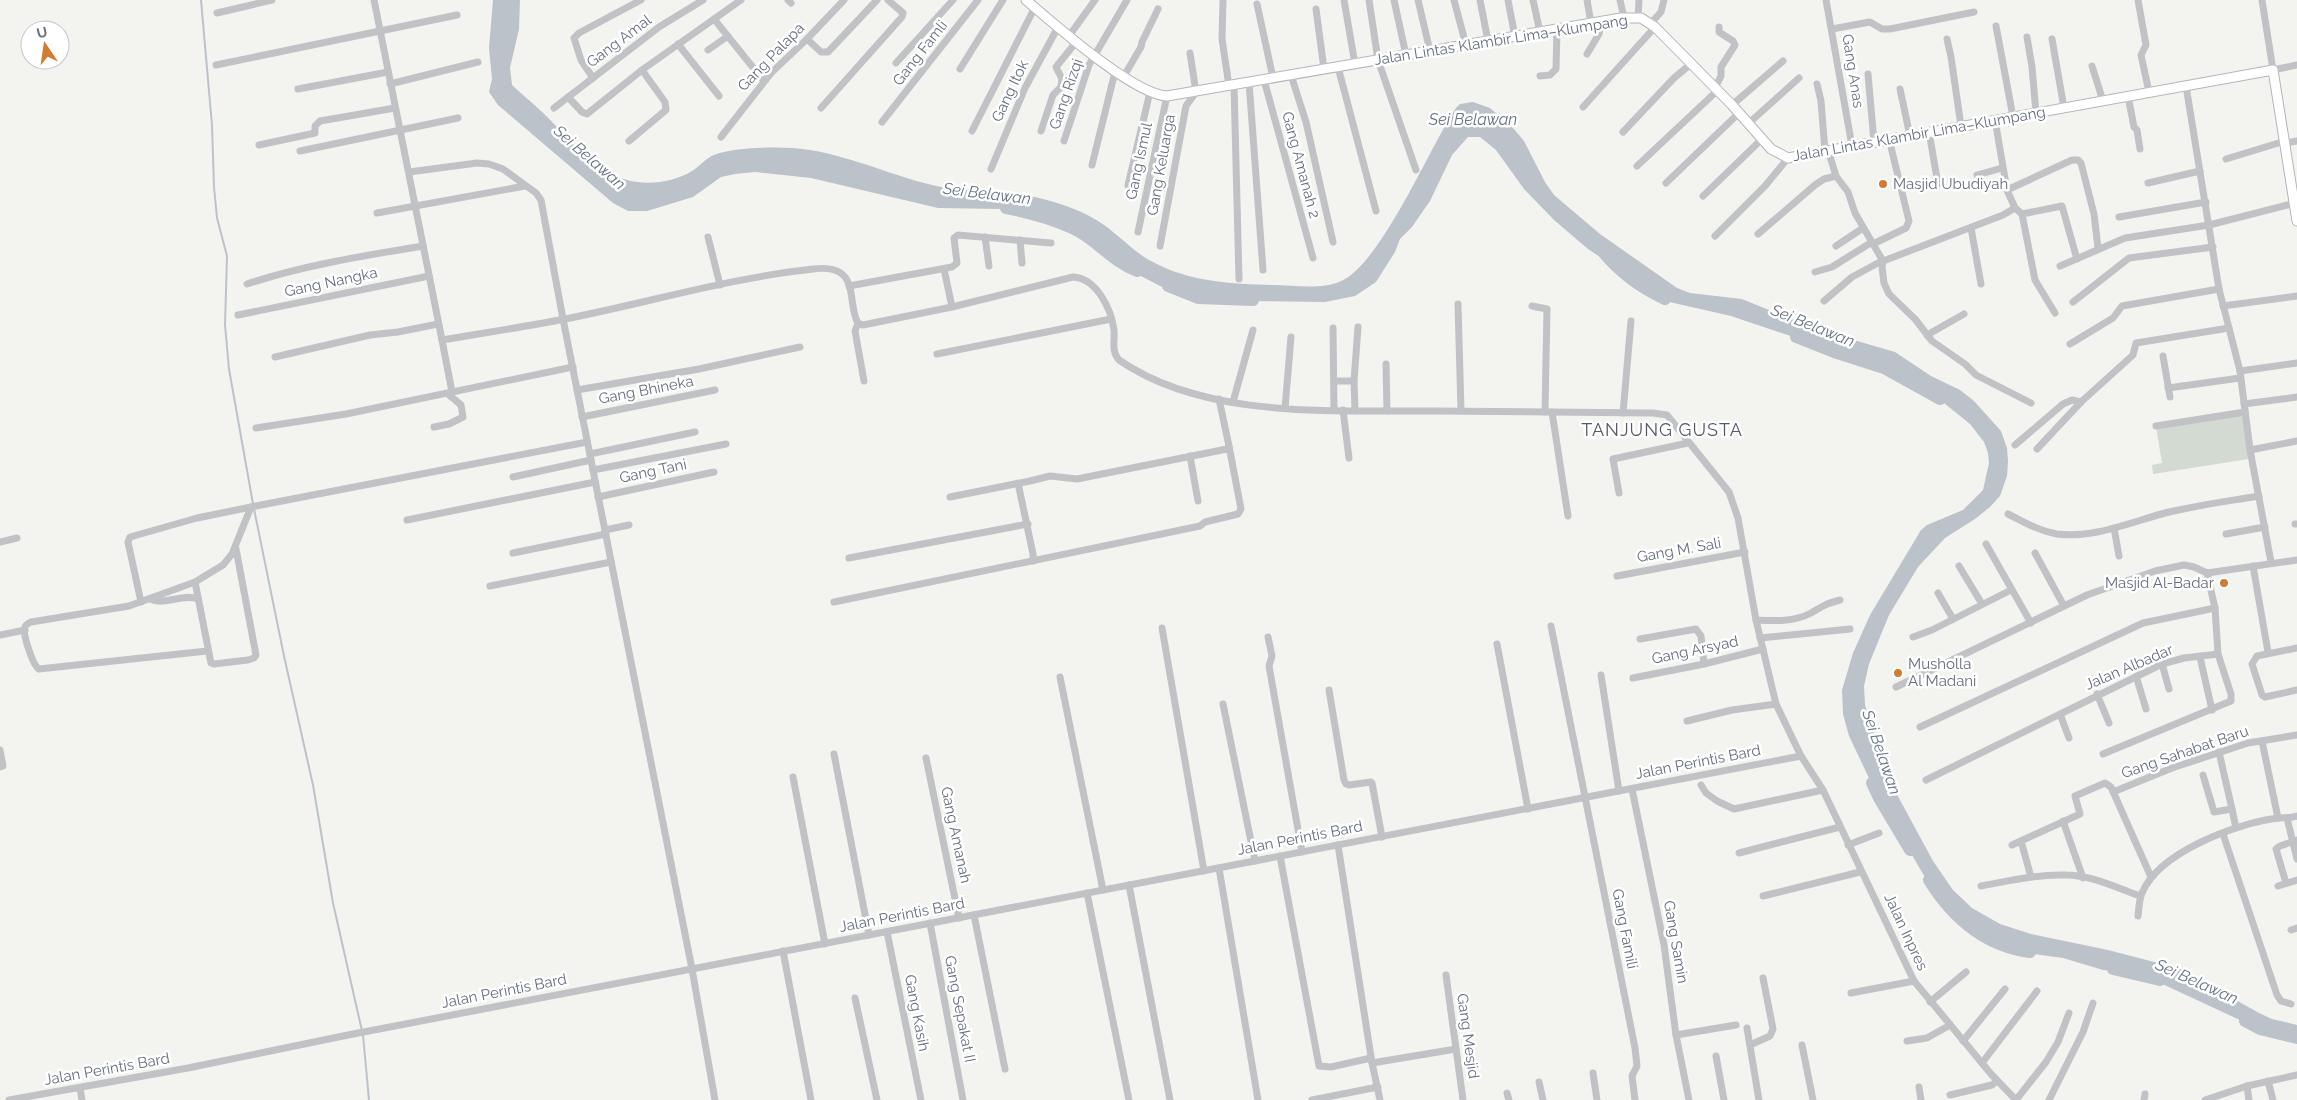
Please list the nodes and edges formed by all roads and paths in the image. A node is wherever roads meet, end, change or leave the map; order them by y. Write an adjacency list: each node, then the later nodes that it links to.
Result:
1 (272, 0): 36 (street)
2 (374, 0): 48 (street)
3 (641, 0): 87 (street)
4 (703, 0): 87 (street, Gang Amal)
5 (741, 0): 40 (street)
6 (844, 0): 55 (street, Gang Palapa)
7 (877, 0): 55 (street)
8 (888, 0): 111 (street)
9 (953, 0): 71 (street)
10 (978, 0): 118 (street, Gang Famli)
11 (1003, 0): 78 (street)
12 (1026, 0): 32 (main road, Jalan Lintas Klambir Lima–Klumpang)
13 (1095, 0): 52 (street)
14 (1128, 0): 67 (street, Gang Rizqi)
15 (1223, 0): 94 (street)
16 (1344, 0): 73 (street)
17 (1369, 0): 68 (street)
18 (1394, 0): 66 (street)
19 (1418, 0): 63 (street)
20 (1454, 0): 61 (street)
21 (1480, 0): 58 (street)
22 (1508, 0): 53 (street)
23 (1533, 0): 50 (street)
24 (1587, 0): 42 (street)
25 (1620, 0): 38 (street)
26 (1638, 0): 39 (street)
27 (1664, 0): 43 (street)
28 (1826, 0): 49 (street, Gang Anas)
29 (2138, 0): 101 (street)
30 (2262, 0): 81 (street)
31 (1257, 4): 89 (street, Gang Amanah 2)
32 (1035, 7): 45 (main road, Jalan Lintas Klambir Lima–Klumpang); 122 (street)
33 (1158, 9): 83 (street)
34 (1316, 10): 79 (street)
35 (1974, 12): 49 (street)
36 (217, 13)
37 (457, 15): 48 (street)
38 (1624, 18): 39 (main road, Jalan Lintas Klambir Lima–Klumpang); 41 (main road, Jalan Lintas Klambir Lima–Klumpang)
39 (1638, 18): 43 (main road, Jalan Lintas Klambir Lima–Klumpang)
40 (714, 19): 51 (street); 60 (street)
41 (1602, 22): 42 (main road, Jalan Lintas Klambir Lima–Klumpang); 65 (street)
42 (1591, 23): 47 (main road, Jalan Lintas Klambir Lima–Klumpang)
43 (1653, 25): 72 (main road, Jalan Lintas Klambir Lima–Klumpang); 108 (street)
44 (1996, 26): 115 (street)
45 (1058, 27): 52 (main road, Jalan Lintas Klambir Lima–Klumpang); 145 (street, Gang Itok)
46 (1719, 27): 97 (street)
47 (1557, 29): 50 (main road, Jalan Lintas Klambir Lima–Klumpang); 86 (street)
48 (380, 30): 74 (street); 82 (street)
49 (1832, 30): 136 (street, Gang Anas)
50 (1540, 32): 53 (main road, Jalan Lintas Klambir Lima–Klumpang)
51 (728, 36): 62 (street); 90 (street)
52 (1069, 36): 59 (main road, Jalan Lintas Klambir Lima–Klumpang)
53 (1514, 36): 58 (main road, Jalan Lintas Klambir Lima–Klumpang)
54 (2026, 37): 114 (street)
55 (807, 39): 90 (street, Gang Palapa)
56 (1947, 39): 120 (street)
57 (2052, 39): 112 (street)
58 (1488, 41): 61 (main road, Jalan Lintas Klambir Lima–Klumpang)
59 (1076, 42): 67 (main road, Jalan Lintas Klambir Lima–Klumpang); 123 (street)
60 (678, 44): 80 (street); 102 (street)
61 (1466, 45): 63 (main road, Jalan Lintas Klambir Lima–Klumpang)
62 (708, 50)
63 (1430, 51): 66 (main road, Jalan Lintas Klambir Lima–Klumpang)
64 (1190, 53): 100 (street)
65 (1587, 54)
66 (1406, 55): 68 (main road, Jalan Lintas Klambir Lima–Klumpang)
67 (1095, 56): 83 (main road, Jalan Lintas Klambir Lima–Klumpang); 132 (street, Gang Rizqi)
68 (1378, 60): 73 (main road, Jalan Lintas Klambir Lima–Klumpang); 146 (street)
69 (478, 62): 92 (street)
70 (1783, 62): 107 (street)
71 (896, 63)
72 (1692, 63): 97 (main road, Jalan Lintas Klambir Lima–Klumpang); 124 (street)
73 (1354, 64): 77 (main road, Jalan Lintas Klambir Lima–Klumpang)
74 (216, 65)
75 (2297, 65): 81 (street)
76 (2092, 66): 106 (street)
77 (1338, 67): 79 (main road, Jalan Lintas Klambir Lima–Klumpang); 164 (street)
78 (960, 69)
79 (1324, 69): 85 (main road, Jalan Lintas Klambir Lima–Klumpang)
80 (642, 70): 105 (street); 130 (street)
81 (2273, 70): 95 (main road, Jalan Lintas Klambir Lima–Klumpang); 134 (main road)
82 (388, 72): 92 (street); 96 (street)
83 (1120, 74): 99 (main road, Jalan Lintas Klambir Lima–Klumpang); 142 (street)
84 (1868, 74): 133 (street)
85 (1291, 75): 89 (main road, Jalan Lintas Klambir Lima–Klumpang); 178 (street)
86 (1540, 76)
87 (593, 78): 105 (street, Gang Amal)
88 (1799, 78): 119 (street)
89 (1268, 79): 91 (main road, Jalan Lintas Klambir Lima–Klumpang); 186 (street, Gang Amanah 2)
90 (764, 81): 127 (street, Gang Palapa)
91 (1249, 82): 94 (main road, Jalan Lintas Klambir Lima–Klumpang); 193 (street)
92 (390, 84): 109 (street)
93 (1817, 84): 139 (street)
94 (1232, 85): 100 (main road, Jalan Lintas Klambir Lima–Klumpang); 196 (street)
95 (2186, 86): 101 (main road, Jalan Lintas Klambir Lima–Klumpang); 147 (street)
96 (298, 89)
97 (1716, 89): 107 (main road, Jalan Lintas Klambir Lima–Klumpang); 143 (street)
98 (1900, 89): 126 (street)
99 (1150, 92): 103 (main road, Jalan Lintas Klambir Lima–Klumpang); 155 (street)
100 (1196, 92): 103 (main road, Jalan Lintas Klambir Lima–Klumpang); 182 (street, Gang Keluarga)
101 (2149, 92): 104 (main road, Jalan Lintas Klambir Lima–Klumpang)
102 (719, 96)
103 (1167, 96): 172 (street, Gang Ismul)
104 (2128, 96): 106 (main road, Jalan Lintas Klambir Lima–Klumpang); 137 (street)
105 (568, 97): 110 (street, Gang Amal)
106 (2103, 101): 112 (main road, Jalan Lintas Klambir Lima–Klumpang)
107 (1732, 105): 113 (main road, Jalan Lintas Klambir Lima–Klumpang)
108 (1583, 107)
109 (395, 108): 121 (street); 135 (street)
110 (554, 108)
111 (821, 108)
112 (2064, 108): 114 (main road, Jalan Lintas Klambir Lima–Klumpang)
113 (1739, 113): 119 (main road, Jalan Lintas Klambir Lima–Klumpang); 152 (street)
114 (2036, 113): 115 (main road, Jalan Lintas Klambir Lima–Klumpang)
115 (2012, 117): 117 (main road, Jalan Lintas Klambir Lima–Klumpang)
116 (458, 118): 121 (street)
117 (1995, 120): 120 (main road, Jalan Lintas Klambir Lima–Klumpang); 144 (street)
118 (882, 122)
119 (1748, 123): 128 (main road, Jalan Lintas Klambir Lima–Klumpang)
120 (1961, 126): 125 (main road, Jalan Lintas Klambir Lima–Klumpang)
121 (399, 130): 138 (street); 149 (street)
122 (972, 131)
123 (1041, 131)
124 (1623, 132)
125 (1929, 132): 126 (main road, Jalan Lintas Klambir Lima–Klumpang); 154 (street)
126 (1910, 136): 129 (main road, Jalan Lintas Klambir Lima–Klumpang)
127 (722, 137)
128 (1762, 138): 140 (main road, Jalan Lintas Klambir Lima–Klumpang); 159 (street)
129 (1889, 139): 133 (main road, Jalan Lintas Klambir Lima–Klumpang); 180 (street)
130 (629, 141)
131 (2297, 141): 134 (street)
132 (1064, 142)
133 (1874, 142): 136 (main road, Jalan Lintas Klambir Lima–Klumpang)
134 (2286, 142): 141 (street); 148 (main road)
135 (259, 144)
136 (1852, 146): 139 (main road, Jalan Lintas Klambir Lima–Klumpang)
137 (2140, 149)
138 (300, 151)
139 (1826, 151): 140 (main road, Jalan Lintas Klambir Lima–Klumpang); 151 (street)
140 (1788, 158): 174 (street)
141 (2226, 159)
142 (1092, 165)
143 (1638, 166)
144 (2002, 168): 150 (street); 158 (street)
145 (991, 169)
146 (1416, 170)
147 (2200, 171): 153 (street); 160 (street)
148 (2294, 171): 157 (main road)
149 (409, 172): 156 (street); 162 (street)
150 (1977, 175)
151 (1836, 176): 170 (street); 173 (street)
152 (1666, 183)
153 (2148, 183)
154 (1938, 184)
155 (1128, 185)
156 (525, 186): 162 (street); 212 (street)
157 (2295, 189): 161 (main road)
158 (2007, 190): 163 (street); 184 (street)
159 (1703, 196)
160 (2206, 202): 167 (street); 169 (street)
161 (2295, 203): 168 (main road); 169 (street)
162 (415, 205): 165 (street); 181 (street)
163 (2015, 208): 166 (street); 171 (street)
164 (1376, 211)
165 (377, 213)
166 (2022, 214): 187 (street); 209 (street)
167 (2119, 217)
168 (2297, 217)
169 (2209, 225): 184 (street); 185 (street)
170 (1863, 228): 180 (street); 183 (street)
171 (1971, 228): 188 (street); 198 (street)
172 (1138, 232)
173 (1758, 234)
174 (1715, 236)
175 (708, 237): 199 (street)
176 (985, 237): 177 (street); 190 (street); 192 (street)
177 (1020, 240): 179 (street); 189 (street)
178 (1333, 242)
179 (1051, 243)
180 (1873, 243): 188 (street); 194 (street)
181 (423, 246): 195 (street); 197 (street)
182 (1160, 246)
183 (1836, 246)
184 (2098, 248): 187 (street)
185 (2213, 248): 201 (street); 204 (street)
186 (1313, 258)
187 (2077, 259): 191 (street)
188 (1884, 261): 203 (street); 221 (street)
189 (1022, 263)
190 (989, 266)
191 (2060, 266)
192 (944, 269): 200 (street); 208 (street)
193 (1263, 270)
194 (1815, 272)
195 (429, 276): 211 (street, Gang Nangka); 215 (street)
196 (1239, 279)
197 (247, 284)
198 (1981, 284)
199 (720, 285): 200 (street); 212 (street)
200 (849, 286): 216 (street)
201 (2219, 289): 207 (street); 224 (street)
202 (2297, 296): 207 (street)
203 (1824, 301)
204 (2073, 302)
205 (1458, 304): 252 (street)
206 (1532, 306): 253 (street)
207 (2223, 306): 219 (street)
208 (952, 308): 213 (street); 216 (street)
209 (2055, 313)
210 (1964, 314): 221 (street)
211 (238, 315)
212 (563, 319): 223 (street); 231 (street)
213 (1111, 319): 226 (street); 242 (street, Jalan Inpres)
214 (1631, 321): 254 (street)
215 (438, 324): 223 (street); 228 (street)
216 (858, 324): 233 (street)
217 (1358, 327): 235 (street)
218 (1333, 328): 234 (street)
219 (2229, 328): 232 (street); 244 (street)
220 (1253, 330): 243 (street)
221 (1927, 335): 245 (street)
222 (1291, 337): 246 (street)
223 (442, 340): 239 (street)
224 (2070, 344)
225 (800, 347): 237 (street)
226 (937, 354)
227 (2163, 356): 236 (street)
228 (275, 357)
229 (2297, 363): 232 (street)
230 (1386, 364): 251 (street)
231 (573, 367): 237 (street); 239 (street)
232 (2240, 375): 236 (street); 247 (street)
233 (864, 381)
234 (1335, 381): 235 (street); 248 (street)
235 (1354, 381): 250 (street)
236 (2168, 388): 240 (street)
237 (577, 390): 255 (street)
238 (715, 390): 255 (street, Gang Bhineka)
239 (450, 393): 257 (street); 258 (street)
240 (2170, 397)
241 (2297, 397): 247 (street)
242 (1218, 400): 243 (street, Jalan Inpres); 265 (street)
243 (1233, 402): 246 (street, Jalan Inpres)
244 (2081, 402): 264 (street); 266 (street)
245 (2031, 403)
246 (1285, 408): 248 (street, Jalan Inpres)
247 (2245, 408): 256 (street); 267 (street)
248 (1334, 410): 249 (street, Jalan Inpres)
249 (1343, 410): 250 (street, Jalan Inpres); 270 (street)
250 (1355, 411): 251 (street, Jalan Inpres)
251 (1386, 411): 252 (street, Jalan Inpres)
252 (1461, 411): 253 (street, Jalan Inpres)
253 (1549, 412): 254 (street, Jalan Inpres); 283 (street)
254 (1623, 412): 262 (street, Jalan Inpres)
255 (582, 416): 261 (street)
256 (2156, 426)
257 (434, 427)
258 (256, 428)
259 (694, 432): 269 (street)
260 (2297, 441): 267 (street)
261 (587, 442): 269 (street); 281 (street)
262 (1688, 443): 276 (street); 295 (street, Jalan Inpres)
263 (726, 444): 271 (street)
264 (2015, 445)
265 (1229, 446): 268 (street); 301 (street)
266 (2037, 449)
267 (2250, 450): 277 (street)
268 (1190, 456): 275 (street); 280 (street)
269 (590, 457): 271 (street); 273 (street)
270 (1349, 458)
271 (593, 470): 274 (street)
272 (714, 472): 278 (street, Gang Tani)
273 (513, 477)
274 (595, 482): 278 (street); 284 (street)
275 (1018, 483): 279 (street); 285 (street)
276 (1618, 493)
277 (2259, 496): 287 (street); 288 (street)
278 (598, 497): 289 (street)
279 (950, 497)
280 (1198, 501)
281 (252, 507): 294 (street); 315 (street)
282 (2008, 514): 288 (street)
283 (1568, 516)
284 (407, 520)
285 (1028, 524): 299 (street); 301 (street)
286 (629, 525): 289 (street)
287 (2265, 527): 290 (street); 303 (street)
288 (2114, 528): 298 (street)
289 (605, 532): 296 (street); 302 (street)
290 (2226, 534)
291 (17, 538): 292 (street)
292 (0, 542)
293 (1986, 544): 310 (street)
294 (236, 549): 308 (street); 335 (street)
295 (1745, 552): 307 (street, Gang M. Sali); 321 (street, Jalan Inpres)
296 (513, 553)
297 (2035, 553): 318 (street)
298 (2119, 556)
299 (849, 558)
300 (2297, 560): 303 (street)
301 (1032, 561): 316 (street)
302 (611, 562): 309 (street); 421 (street)
303 (2271, 562): 305 (street)
304 (1959, 566): 317 (street)
305 (2253, 566): 306 (street); 336 (street)
306 (2207, 573): 318 (street); 319 (street)
307 (1617, 576)
308 (195, 582): 312 (street); 313 (street)
309 (490, 586)
310 (2011, 590): 317 (street); 322 (street)
311 (1938, 593): 320 (street)
312 (150, 599): 313 (street); 315 (street)
313 (198, 599): 335 (street)
314 (1840, 600): 321 (street)
315 (141, 602): 326 (street)
316 (834, 602)
317 (1982, 604): 320 (street)
318 (2064, 606): 322 (street)
319 (2215, 608): 337 (street); 357 (street)
320 (1953, 619): 329 (street)
321 (1756, 620): 330 (street, Jalan Inpres)
322 (2031, 623): 345 (street)
323 (1551, 626): 376 (street, Gang Famili)
324 (1162, 628): 399 (street)
325 (1850, 629): 330 (street)
326 (24, 630): 327 (street); 335 (street)
327 (0, 635)
328 (1268, 637): 393 (street)
329 (1913, 637)
330 (1760, 638): 334 (street, Jalan Inpres)
331 (1640, 639): 339 (street)
332 (1497, 644): 377 (street)
333 (2297, 648): 336 (street)
334 (1763, 649): 339 (street, Gang Arsyad); 351 (street, Jalan Inpres)
335 (208, 651)
336 (2268, 652): 348 (street)
337 (2218, 654): 338 (street, Jalan Albadar); 353 (street)
338 (2200, 657): 340 (street, Jalan Albadar); 353 (street)
339 (1704, 664): 344 (street, Gang Arsyad)
340 (2162, 664): 342 (street, Jalan Albadar); 346 (street)
341 (1601, 675): 374 (street)
342 (2136, 676): 349 (street, Jalan Albadar); 352 (street)
343 (1060, 677): 409 (street)
344 (1632, 678)
345 (1896, 687)
346 (2170, 689)
347 (1329, 690): 387 (street)
348 (2297, 690)
349 (2097, 694): 354 (street, Jalan Albadar); 356 (street)
350 (1222, 704): 397 (street)
351 (1776, 704): 355 (street); 365 (street, Jalan Inpres)
352 (2146, 709)
353 (2212, 710): 364 (street)
354 (2060, 714): 359 (street); 370 (street, Jalan Albadar)
355 (1687, 721)
356 (2109, 723)
357 (1920, 727)
358 (2297, 735): 360 (street, Gang Sahabat Baru)
359 (2070, 738)
360 (2262, 741): 362 (street, Gang Sahabat Baru); 380 (street)
361 (0, 750): 367 (street)
362 (2219, 752): 375 (street, Gang Sahabat Baru); 378 (street)
363 (834, 754): 418 (street)
364 (2103, 754)
365 (1801, 756): 372 (street, Jalan Perintis Bard); 373 (street, Jalan Inpres)
366 (926, 758): 415 (street, Gang Amanah)
367 (0, 767)
368 (2203, 775): 378 (street)
369 (793, 777): 419 (street)
370 (1926, 780)
371 (1701, 785): 373 (street)
372 (1632, 789): 374 (street, Jalan Perintis Bard); 437 (street, Gang Samin)
373 (1822, 790): 383 (street, Jalan Inpres)
374 (1619, 791): 376 (street, Jalan Perintis Bard)
375 (2113, 792): 382 (street); 402 (street)
376 (1585, 798): 377 (street, Jalan Perintis Bard); 472 (street, Gang Famili)
377 (1528, 809): 387 (street, Jalan Perintis Bard)
378 (2232, 809): 384 (street)
379 (2297, 816): 381 (street)
380 (2278, 818): 381 (street); 384 (street)
381 (2287, 818): 388 (street)
382 (2064, 821): 389 (street); 403 (street)
383 (1840, 828): 391 (street, Jalan Inpres); 394 (street)
384 (2236, 828): 386 (street)
385 (1879, 834): 391 (street)
386 (2223, 834): 402 (street); 432 (street)
387 (1382, 837): 390 (street, Jalan Perintis Bard)
388 (2294, 840): 396 (street); 405 (street)
389 (2021, 841): 392 (street); 401 (street)
390 (1338, 845): 393 (street, Jalan Perintis Bard); 444 (street)
391 (1848, 845): 400 (street, Jalan Inpres)
392 (2012, 845)
393 (1302, 852): 395 (street, Jalan Perintis Bard)
394 (1739, 853)
395 (1280, 856): 397 (street, Jalan Perintis Bard); 444 (street)
396 (2297, 859)
397 (1255, 861): 398 (street, Jalan Perintis Bard)
398 (1219, 868): 399 (street, Jalan Perintis Bard); 466 (street)
399 (1204, 871): 406 (street, Jalan Perintis Bard)
400 (1860, 872): 411 (street); 425 (street, Jalan Inpres)
401 (2031, 877): 403 (street); 407 (street)
402 (2151, 877): 412 (street)
403 (2083, 878): 412 (street)
404 (2297, 880): 405 (street)
405 (2286, 883): 408 (street)
406 (1128, 885): 409 (street, Jalan Perintis Bard); 465 (street)
407 (1981, 886)
408 (2278, 886)
409 (1103, 890): 410 (street, Jalan Perintis Bard)
410 (1087, 893): 413 (street, Jalan Perintis Bard); 464 (street)
411 (1763, 896)
412 (2140, 896): 414 (street)
413 (974, 915): 415 (street, Jalan Perintis Bard); 446 (street)
414 (2138, 916)
415 (959, 918): 416 (street, Jalan Perintis Bard)
416 (930, 923): 417 (street, Jalan Perintis Bard); 463 (street, Gang Sepakat II)
417 (887, 932): 418 (street, Jalan Perintis Bard); 462 (street, Gang Kasih)
418 (869, 935): 419 (street, Jalan Perintis Bard)
419 (825, 944): 420 (street, Jalan Perintis Bard)
420 (783, 952): 421 (street, Jalan Perintis Bard); 460 (street)
421 (692, 969): 455 (street, Jalan Perintis Bard); 459 (street)
422 (1966, 972): 430 (street)
423 (1446, 975): 442 (street, Gang Mesjid)
424 (1763, 978): 440 (street)
425 (1914, 981): 428 (street); 430 (street, Jalan Inpres)
426 (2004, 989): 439 (street)
427 (2037, 991): 445 (street)
428 (1851, 993)
429 (855, 998): 461 (street)
430 (1930, 1002): 435 (street, Jalan Inpres)
431 (2094, 1003): 479 (street)
432 (2291, 1004)
433 (2069, 1013): 478 (street)
434 (1736, 1024): 437 (street)
435 (1950, 1025): 438 (street); 439 (street, Jalan Inpres)
436 (1747, 1028): 440 (street)
437 (1676, 1035): 473 (street, Gang Samin)
438 (1907, 1041)
439 (1963, 1041): 445 (street, Jalan Inpres)
440 (1750, 1045): 475 (street)
441 (1802, 1045): 476 (street)
442 (1456, 1049): 444 (street); 469 (street, Gang Mesjid)
443 (1716, 1056): 474 (street)
444 (1372, 1061): 453 (street)
445 (1982, 1063): 449 (street, Jalan Inpres)
446 (1005, 1070)
447 (1593, 1073): 471 (street)
448 (2297, 1075): 450 (street)
449 (1997, 1081): 456 (street); 478 (street, Jalan Inpres)
450 (2268, 1081): 452 (street); 482 (street)
451 (1540, 1082): 470 (street)
452 (2247, 1086): 480 (street); 481 (street)
453 (1378, 1087): 467 (street); 468 (street)
454 (1919, 1087): 477 (street)
455 (80, 1088): 457 (street, Jalan Perintis Bard); 458 (street)
456 (1950, 1095)
457 (9, 1100)
458 (82, 1100)
459 (715, 1100)
460 (811, 1100)
461 (877, 1100)
462 (921, 1100)
463 (963, 1100)
464 (1129, 1100)
465 (1170, 1100)
466 (1258, 1100)
467 (1312, 1100)
468 (1380, 1100)
469 (1463, 1100)
470 (1543, 1100)
471 (1597, 1100)
472 (1635, 1100)
473 (1689, 1100)
474 (1724, 1100)
475 (1759, 1100)
476 (1813, 1100)
477 (1921, 1100)
478 (2016, 1100)
479 (2049, 1100)
480 (2205, 1100)
481 (2249, 1100)
482 (2273, 1100)

